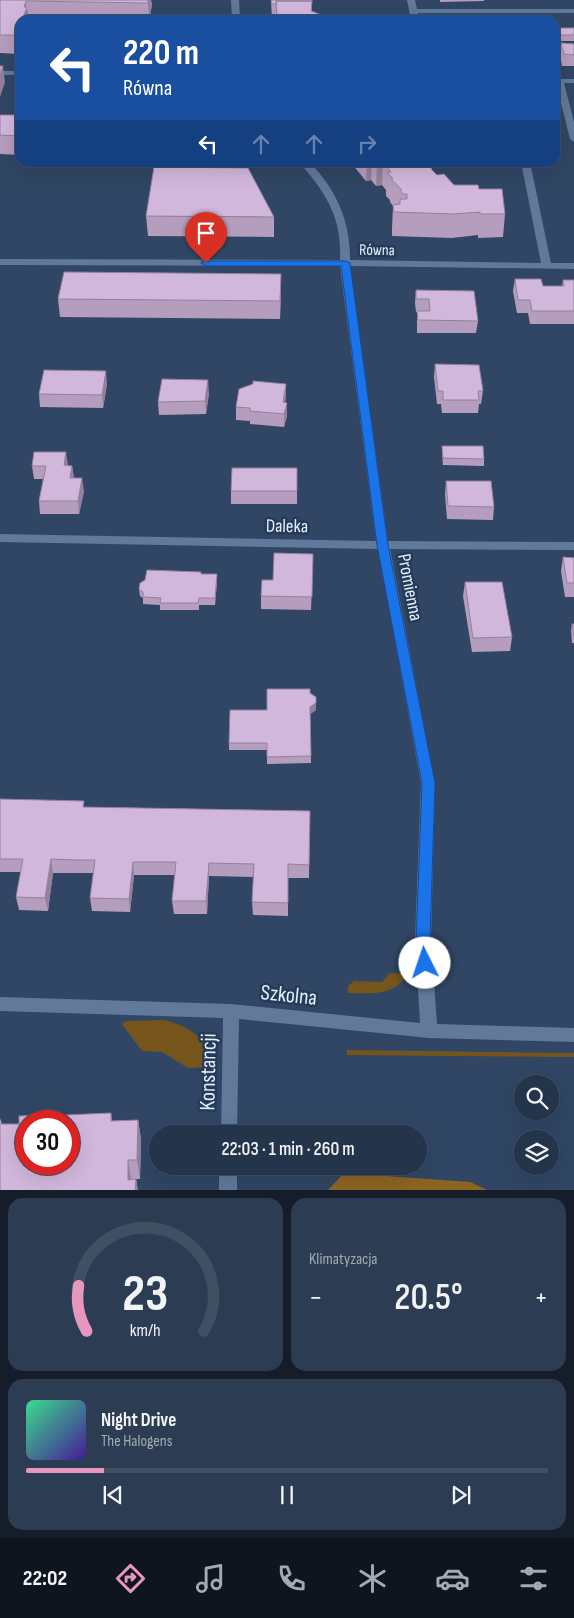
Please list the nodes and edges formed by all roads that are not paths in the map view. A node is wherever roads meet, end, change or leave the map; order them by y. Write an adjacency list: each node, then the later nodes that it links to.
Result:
1 (235, 0): 5 (street)
2 (411, 0): 3 (street)
3 (413, 11): 4 (street); 6 (street)
4 (574, 11)
5 (236, 15)
6 (414, 15)
7 (0, 73): 8 (street)
8 (15, 73)
9 (560, 81): 10 (street)
10 (574, 81)
11 (560, 91): 12 (street)
12 (574, 140)
13 (308, 167): 16 (street, Promienna)
14 (526, 167): 17 (street)
15 (0, 262): 16 (street, Równa)
16 (345, 263): 17 (street, Równa); 20 (street, Promienna)
17 (547, 266): 18 (street, Równa)
18 (574, 266)
19 (0, 538): 20 (street, Daleka)
20 (382, 545): 21 (street, Daleka); 24 (street, Promienna)
21 (574, 546)
22 (0, 1004): 23 (street, Szkolna)
23 (231, 1011): 24 (street, Szkolna); 26 (street, Konstancji)
24 (429, 1031): 25 (street, Szkolna)
25 (574, 1035)
26 (228, 1125)
27 (228, 1175): 28 (street)
28 (228, 1190)

